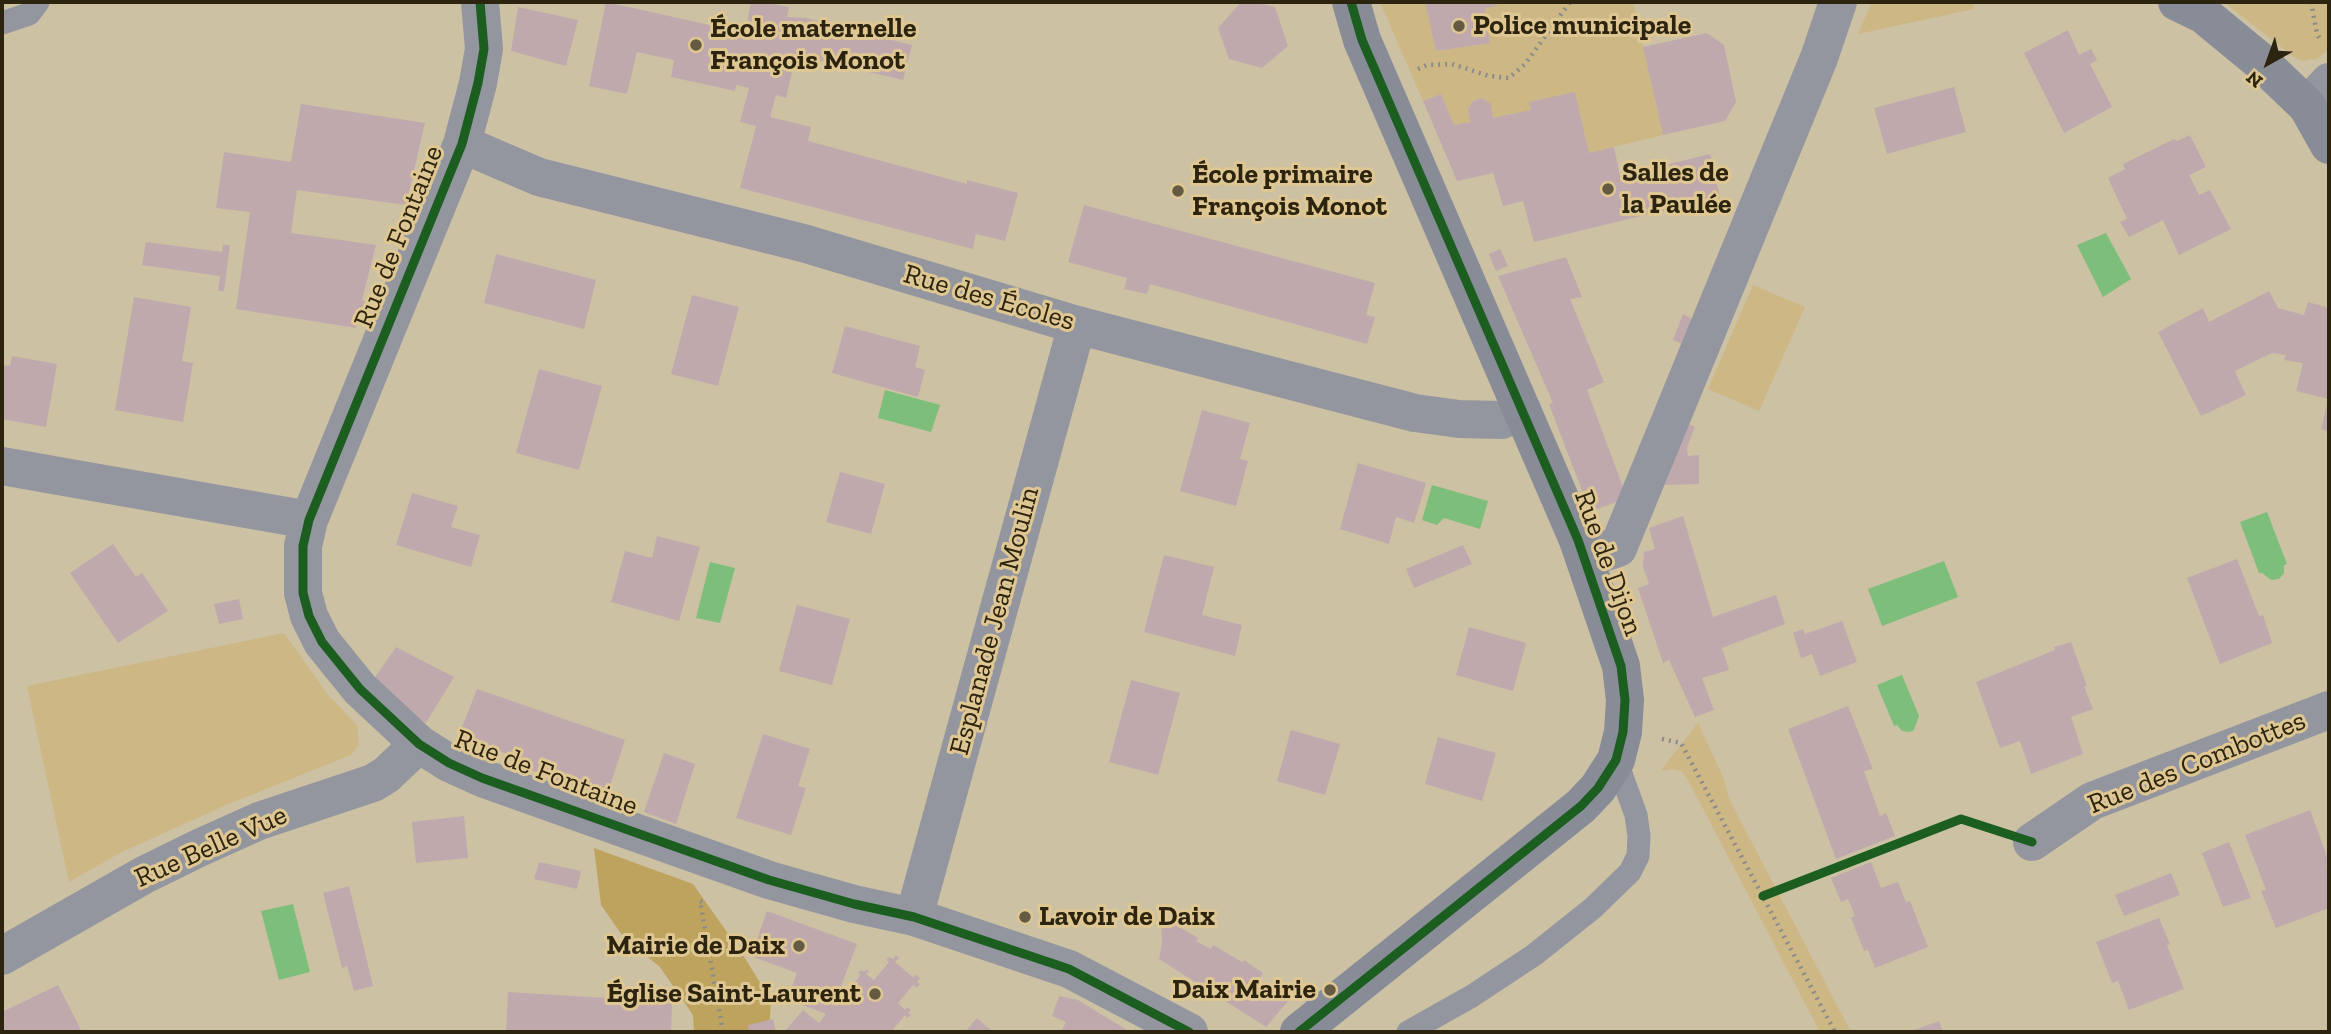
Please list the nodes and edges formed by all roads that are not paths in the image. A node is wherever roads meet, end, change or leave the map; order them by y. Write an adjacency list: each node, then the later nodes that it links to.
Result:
1 (38, 2): 6 (lane)
2 (480, 2): 8 (street, Rue de Fontaine)
3 (1350, 2): 11 (street, Rue de Dijon)
4 (1838, 2): 14 (street)
5 (2177, 2): 7 (street)
6 (2, 23)
7 (2318, 94): 9 (street)
8 (462, 144): 10 (street, Rue des Écoles); 13 (street, Rue de Fontaine)
9 (2329, 145)
10 (1077, 325): 11 (street, Rue des Écoles); 19 (street, Esplanade Jean Moulin)
11 (1522, 410): 14 (street, Rue de Dijon)
12 (2, 466): 13 (street)
13 (309, 520): 16 (street, Rue de Fontaine)
14 (1578, 540): 17 (street, Rue de Dijon)
15 (2329, 710): 18 (street, Rue des Combottes)
16 (419, 744): 19 (street, Rue de Fontaine); 20 (street, Rue Belle Vue)
17 (1619, 746): 22 (street); 23 (lane)
18 (2032, 842)
19 (914, 916): 21 (street, Rue de Fontaine)
20 (2, 956)
21 (1189, 1032)
22 (1298, 1032)
23 (1408, 1032)

